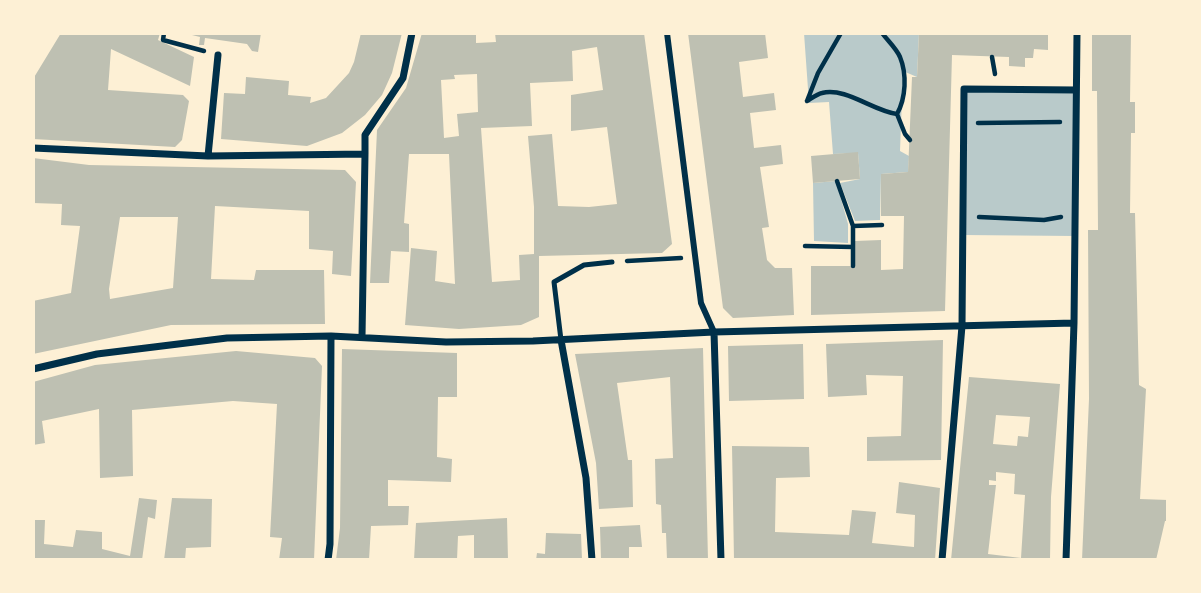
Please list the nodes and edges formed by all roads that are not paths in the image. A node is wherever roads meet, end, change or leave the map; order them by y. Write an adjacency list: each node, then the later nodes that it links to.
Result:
1 (412, 33): 7 (street)
2 (667, 33): 12 (street)
3 (1077, 33): 5 (street)
4 (218, 55): 8 (street)
5 (1076, 89): 10 (street); 11 (street)
6 (33, 148): 8 (street)
7 (365, 154): 8 (street); 14 (street)
8 (208, 156)
9 (612, 262): 15 (lane)
10 (1074, 323): 11 (street); 21 (street)
11 (962, 326): 12 (street); 20 (street)
12 (714, 331): 15 (street); 19 (street)
13 (331, 336): 14 (street); 16 (street); 17 (street)
14 (362, 337): 15 (street)
15 (561, 340): 18 (street)
16 (33, 369)
17 (328, 560)
18 (592, 560)
19 (721, 560)
20 (942, 560)
21 (1066, 560)

